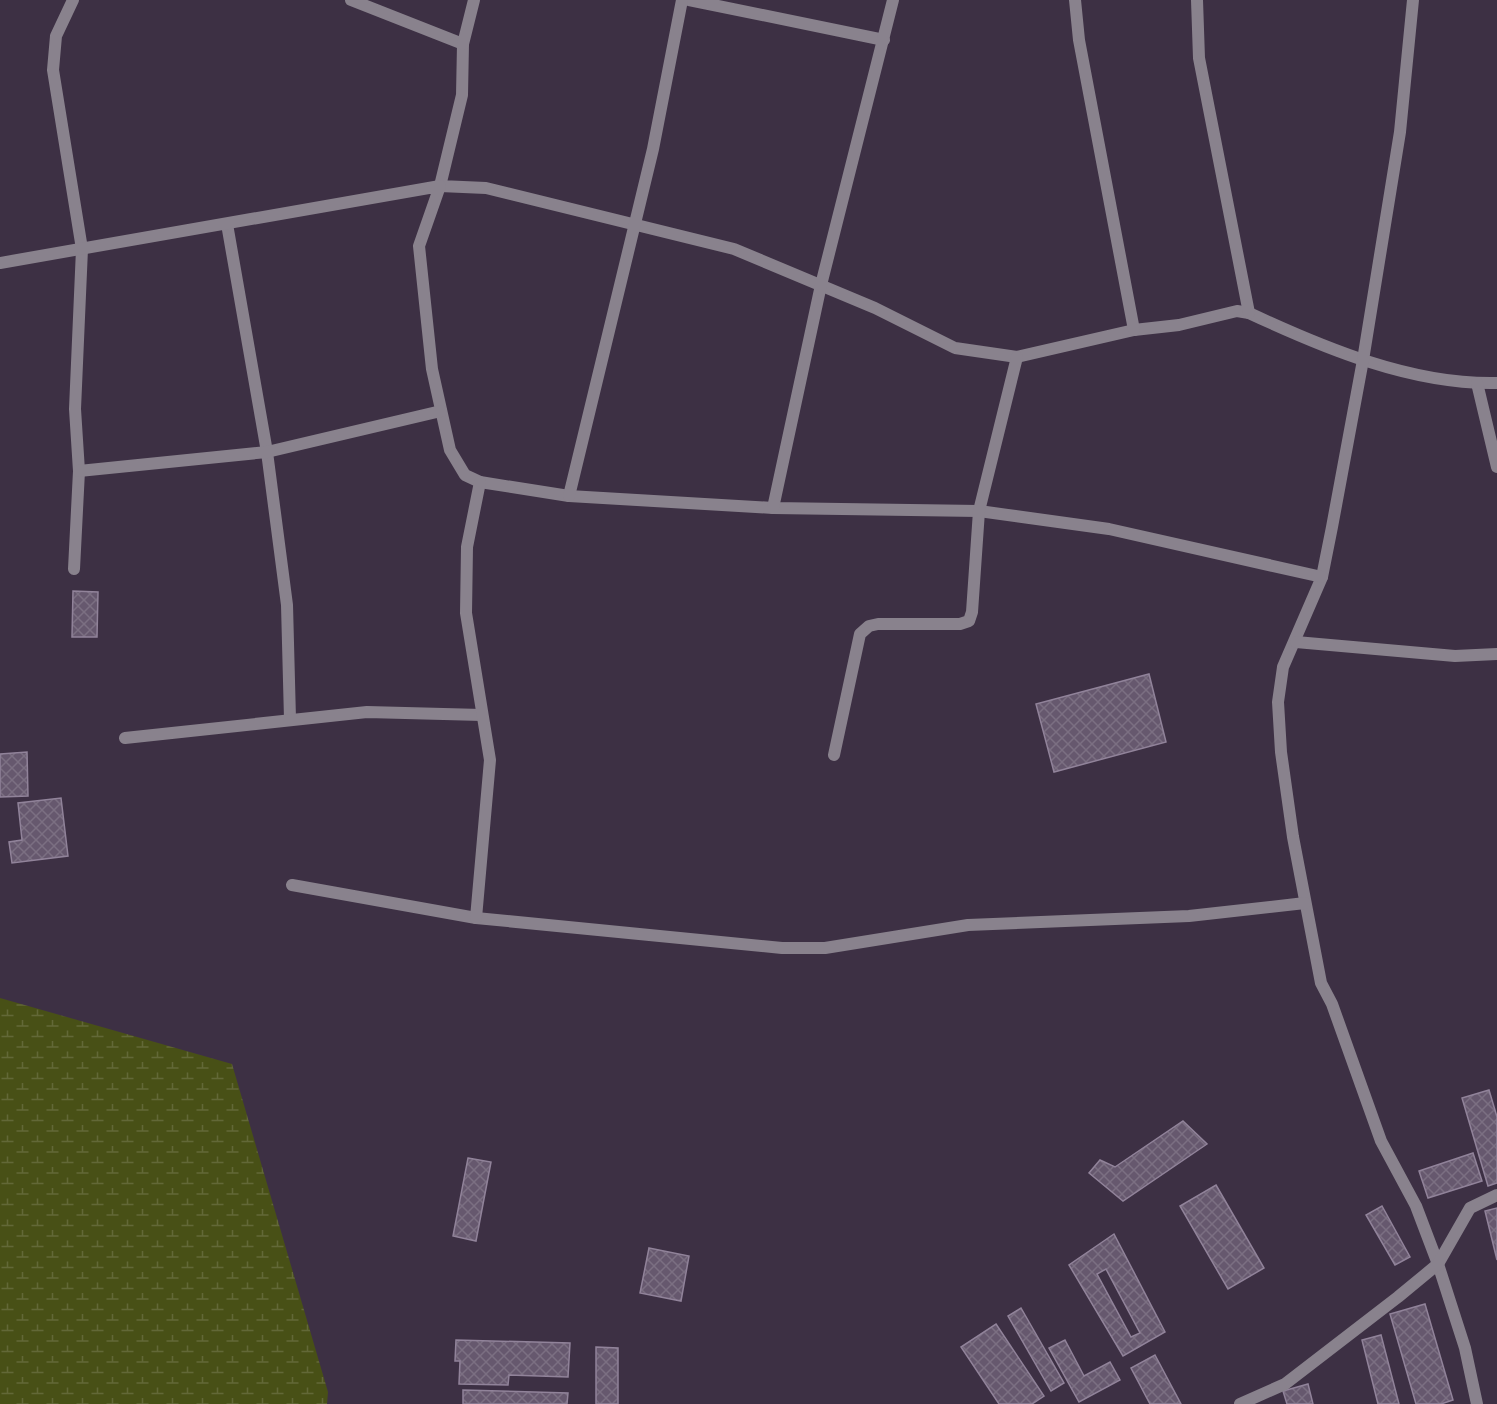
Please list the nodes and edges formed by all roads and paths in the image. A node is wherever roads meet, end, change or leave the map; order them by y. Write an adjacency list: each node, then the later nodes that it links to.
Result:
1 (73, 0): 15 (street)
2 (351, 0): 11 (street)
3 (474, 0): 11 (street)
4 (681, 0): 14 (street)
5 (689, 0): 10 (street)
6 (893, 0): 10 (street)
7 (1075, 0): 19 (street)
8 (1197, 0): 18 (street)
9 (1413, 0): 21 (street)
10 (884, 40): 17 (street)
11 (463, 44): 12 (street)
12 (440, 186): 13 (street); 14 (street); 24 (street)
13 (227, 224): 15 (street); 25 (street)
14 (636, 226): 17 (street); 29 (street)
15 (81, 249): 16 (street); 27 (street)
16 (0, 263)
17 (821, 285): 20 (street); 30 (street)
18 (1249, 313): 19 (street); 21 (street)
19 (1134, 330): 20 (street)
20 (1017, 357): 31 (street)
21 (1363, 360): 22 (street); 33 (street)
22 (1477, 383): 23 (street); 26 (street)
23 (1497, 383)
24 (441, 411): 25 (street); 28 (street)
25 (267, 452): 27 (street); 37 (street)
26 (1497, 467)
27 (79, 471): 32 (street)
28 (480, 482): 29 (street); 36 (street)
29 (569, 496): 30 (street)
30 (773, 508): 31 (street)
31 (979, 511): 33 (street); 39 (street)
32 (74, 569)
33 (1322, 577): 34 (street)
34 (1296, 642): 35 (street); 41 (street)
35 (1497, 654)
36 (482, 716): 37 (street); 42 (street)
37 (290, 719): 38 (street)
38 (125, 738)
39 (834, 755)
40 (292, 885): 42 (street)
41 (1305, 903): 42 (street); 44 (street)
42 (476, 918)
43 (1497, 1195): 44 (street)
44 (1438, 1264): 45 (street); 46 (street)
45 (1240, 1404)
46 (1477, 1404)

